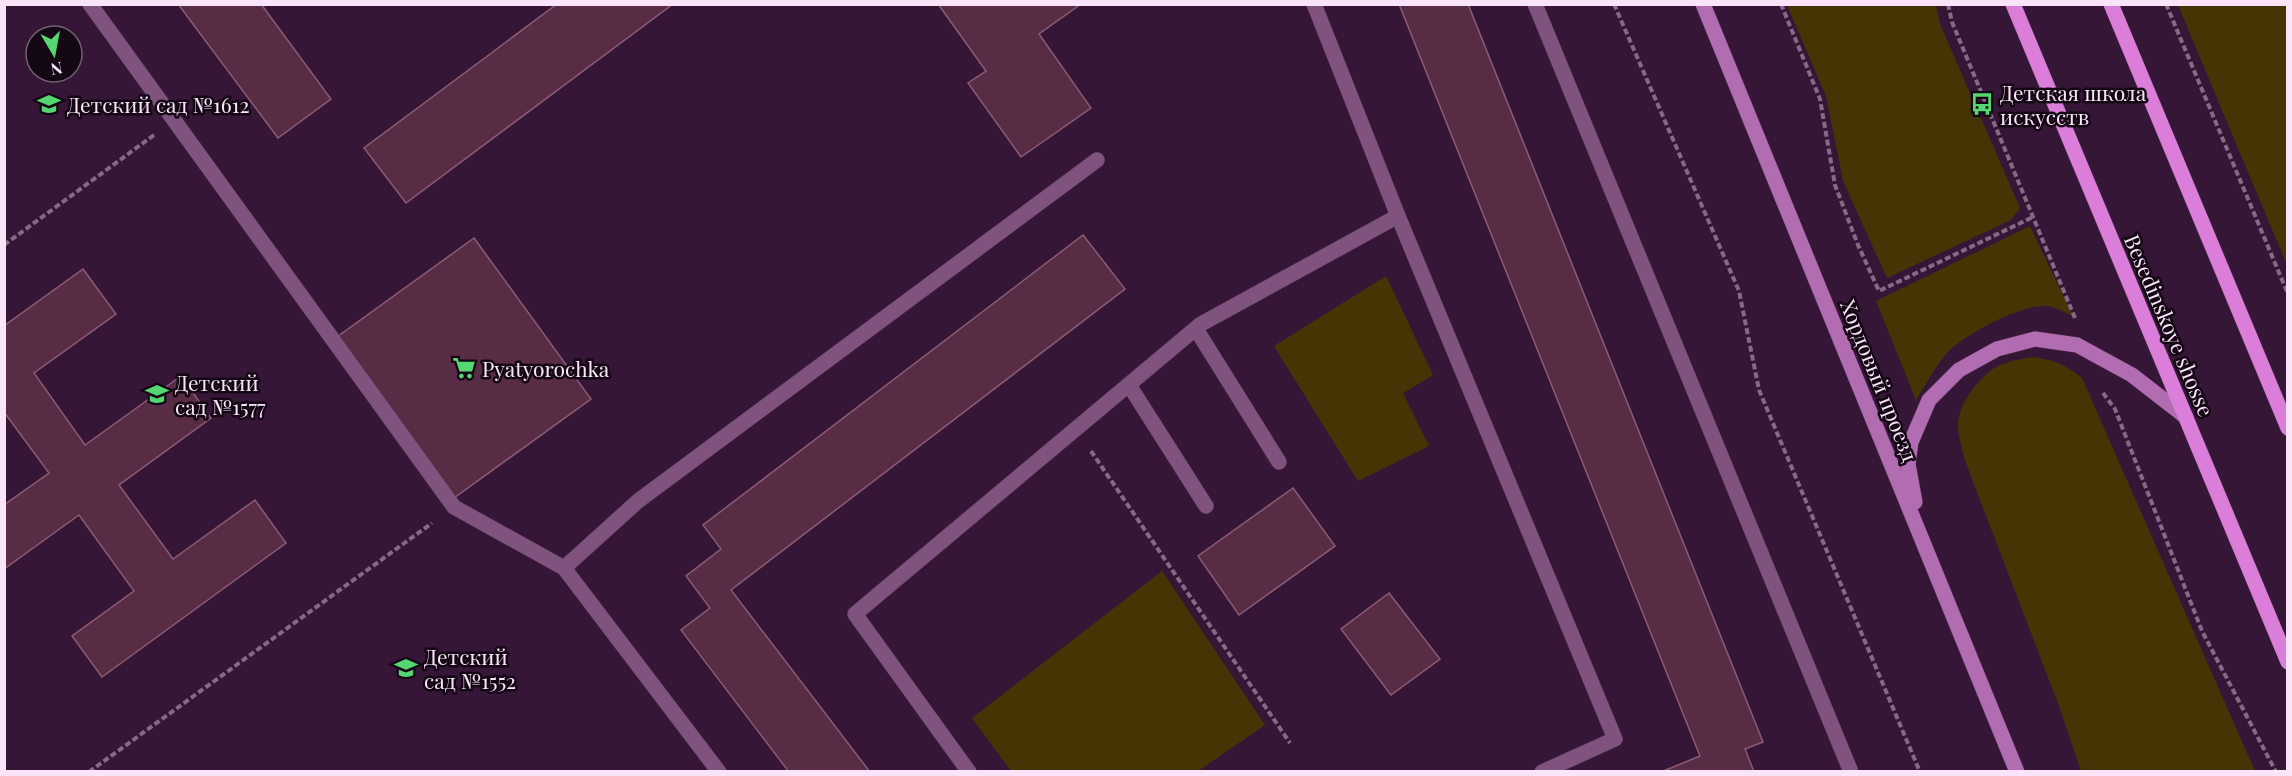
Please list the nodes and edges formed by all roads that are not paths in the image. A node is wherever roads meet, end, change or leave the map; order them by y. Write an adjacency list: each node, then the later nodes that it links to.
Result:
1 (90, 4): 16 (lane)
2 (1314, 4): 8 (lane)
3 (1534, 4): 21 (lane)
4 (1703, 4): 15 (main road, Хордовый проезд)
5 (2013, 4): 11 (main road, Besedinskoye shosse)
6 (2111, 4): 12 (main road)
7 (1097, 160): 16 (lane)
8 (1398, 216): 9 (lane); 20 (lane)
9 (1196, 328): 10 (lane); 13 (lane)
10 (1129, 385): 14 (lane); 19 (lane)
11 (2186, 417): 15 (main road); 17 (main road, Besedinskoye shosse)
12 (2288, 428)
13 (1279, 462)
14 (1206, 506)
15 (1920, 532): 22 (main road, Хордовый проезд)
16 (564, 568): 18 (lane)
17 (2288, 662)
18 (719, 771)
19 (969, 771)
20 (1542, 771)
21 (1851, 771)
22 (2017, 771)

